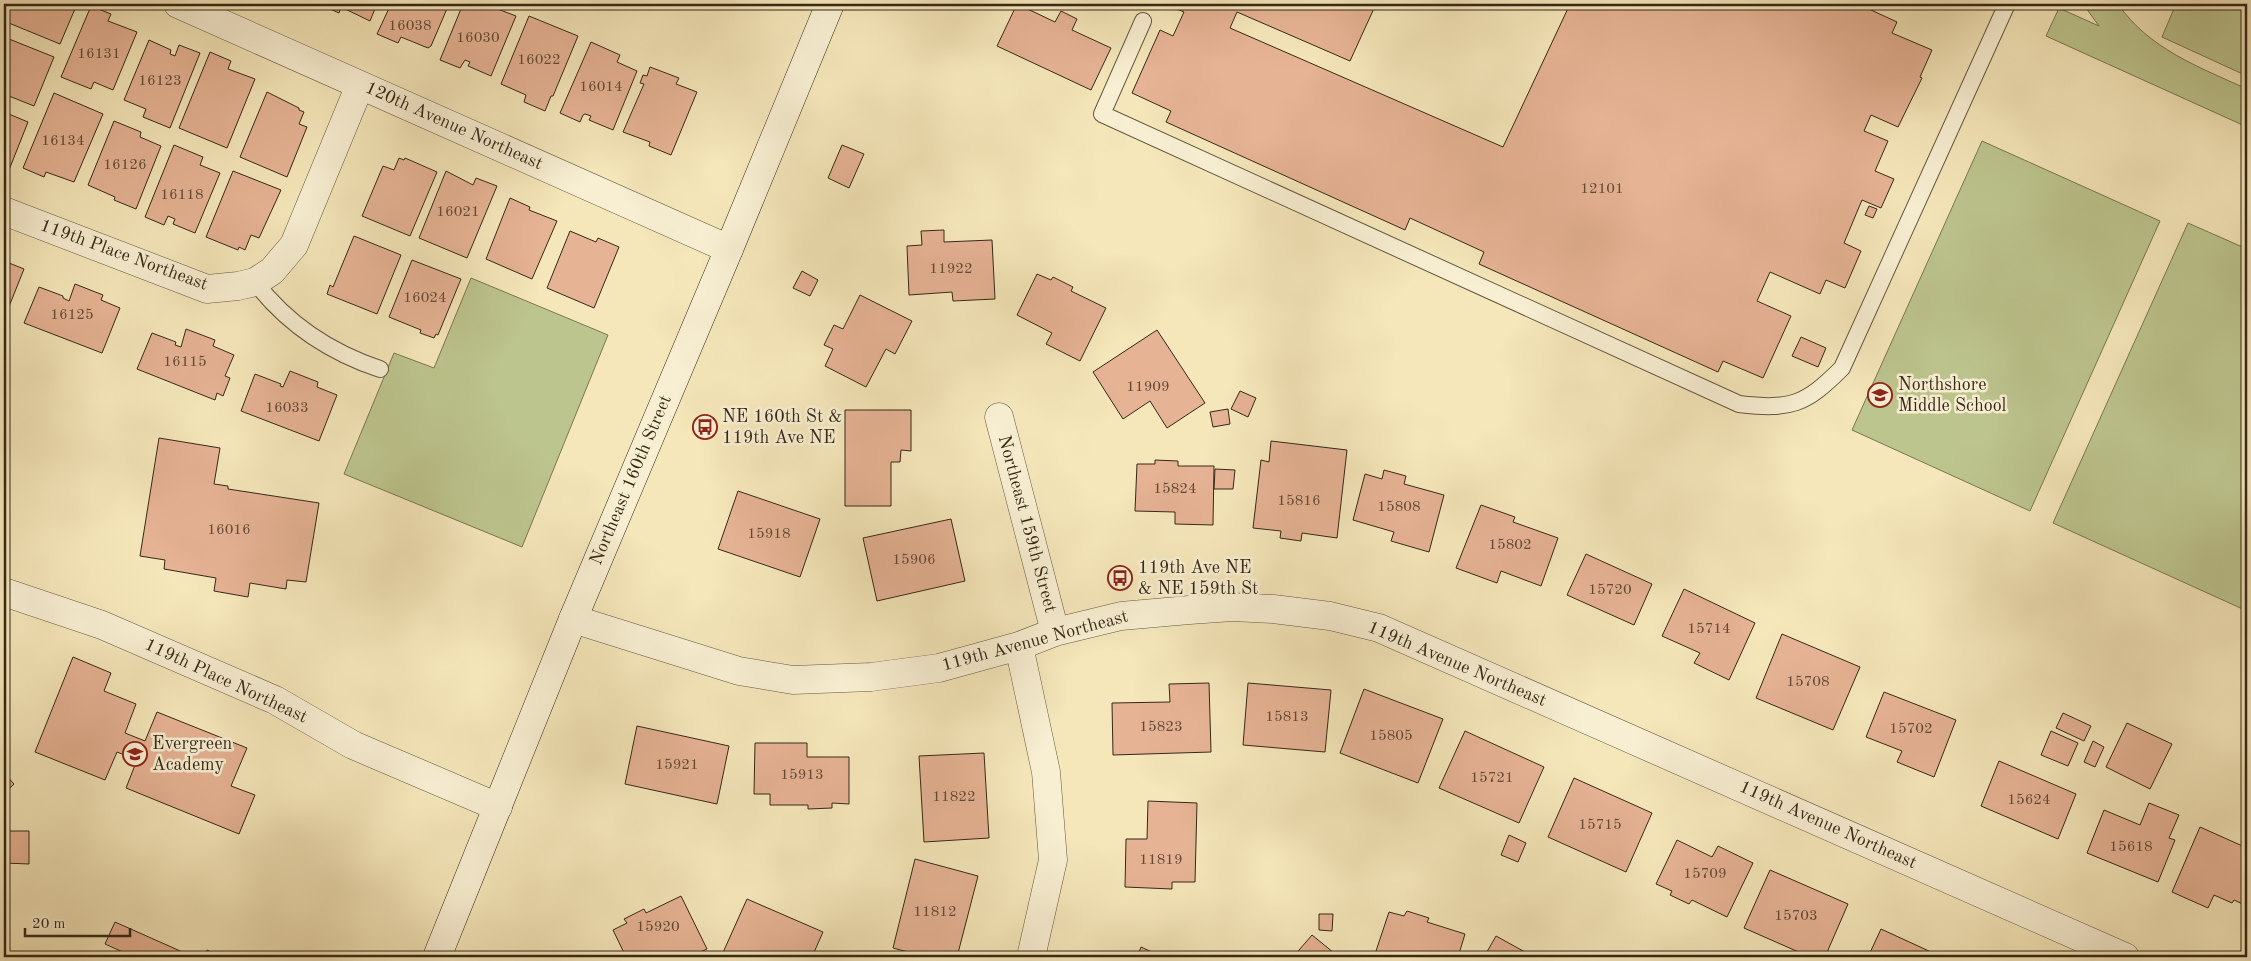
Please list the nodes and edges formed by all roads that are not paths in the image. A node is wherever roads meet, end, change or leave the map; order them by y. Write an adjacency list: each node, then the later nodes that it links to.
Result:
1 (178, 4): 5 (street, 120th Avenue Northeast)
2 (830, 4): 7 (street, Northeast 160th Street)
3 (2007, 4): 4 (lane)
4 (1143, 21)
5 (360, 85): 7 (street, 120th Avenue Northeast); 8 (street)
6 (4, 211): 8 (street, 119th Place Northeast)
7 (729, 249): 12 (street, Northeast 160th Street)
8 (263, 277): 9 (lane)
9 (380, 369)
10 (999, 417): 13 (street, Northeast 159th Street)
11 (4, 592): 15 (street, 119th Place Northeast)
12 (573, 619): 14 (street, 119th Avenue Northeast); 15 (street, Northeast 160th Street)
13 (1055, 632): 14 (street, 119th Avenue Northeast); 18 (street, 119th Avenue Northeast)
14 (1019, 646): 17 (street)
15 (498, 807): 16 (street, Northeast 160th Street)
16 (437, 957)
17 (1031, 957)
18 (2126, 957)

